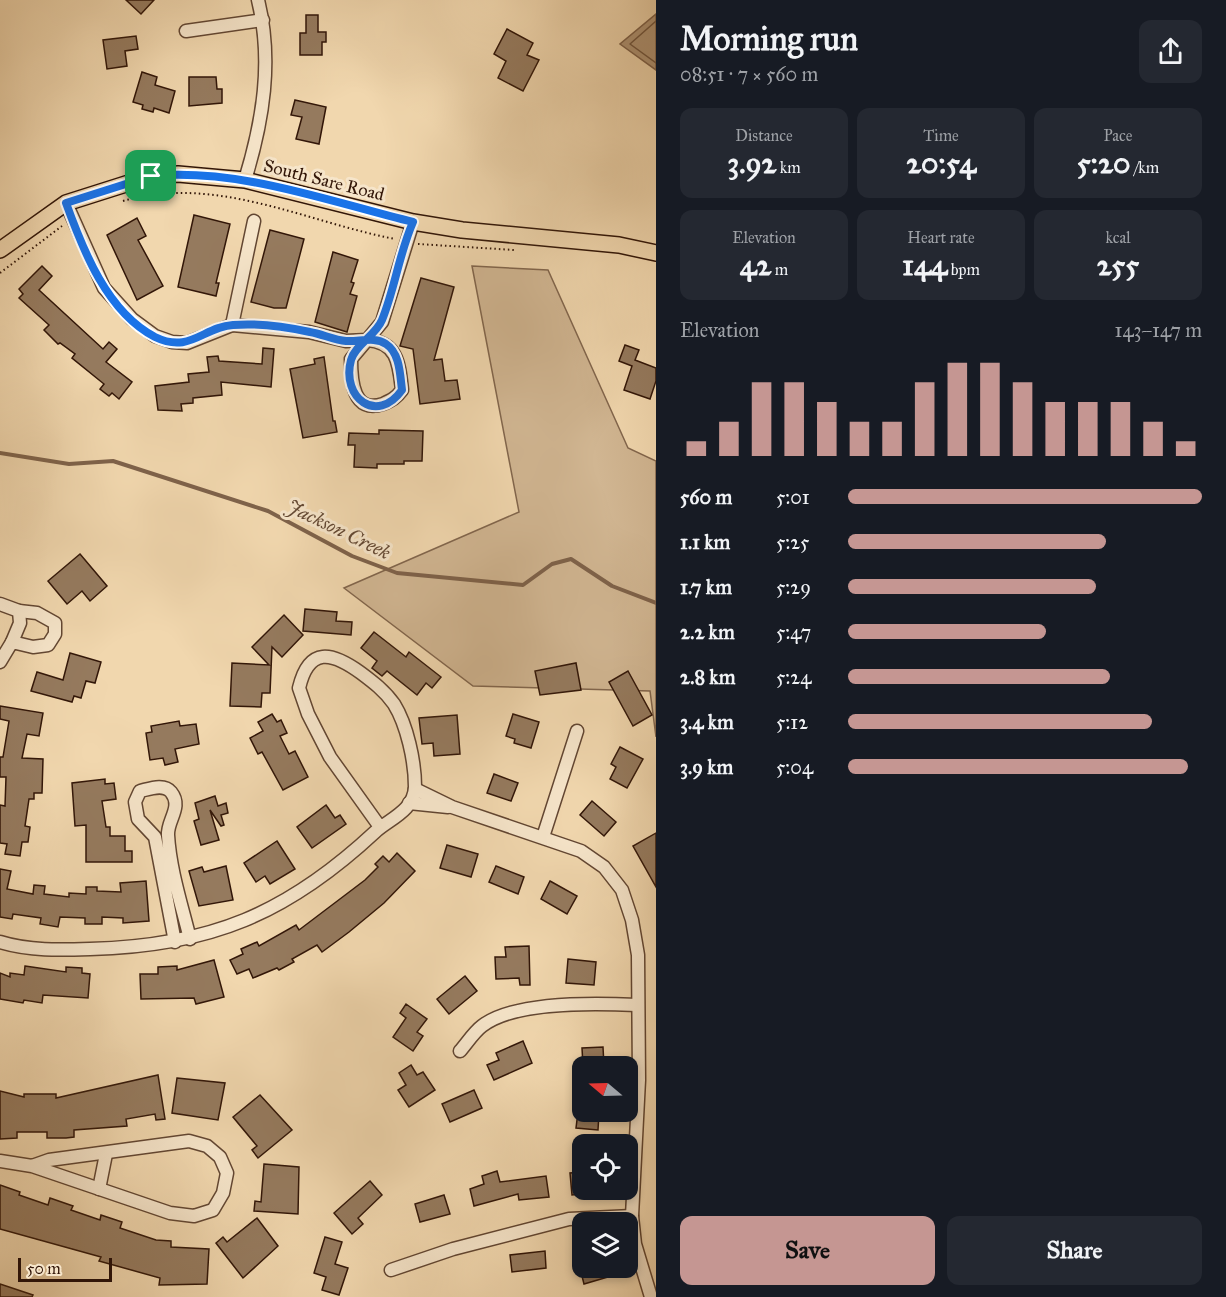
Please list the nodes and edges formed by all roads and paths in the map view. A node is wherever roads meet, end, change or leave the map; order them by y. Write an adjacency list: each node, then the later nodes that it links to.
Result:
1 (258, 0): 2 (street)
2 (263, 20): 3 (street); 4 (street)
3 (186, 31)
4 (245, 180): 5 (main road, South Sare Road); 9 (main road, South Sare Road)
5 (66, 203): 7 (street); 11 (main road, South Sare Road)
6 (115, 203): 10 (path)
7 (72, 220): 14 (path); 15 (street)
8 (254, 221): 15 (street)
9 (413, 222): 10 (street); 13 (main road, South Sare Road)
10 (405, 241): 12 (path); 16 (street)
11 (0, 250)
12 (520, 250)
13 (656, 253)
14 (0, 273)
15 (232, 325): 16 (street)
16 (368, 340): 16 (street)
17 (0, 604): 18 (street)
18 (18, 611): 19 (street); 19 (street)
19 (12, 642): 20 (street)
20 (0, 662)
21 (577, 731): 28 (street)
22 (415, 789): 23 (street); 24 (street); 26 (street)
23 (409, 803): 24 (street); 26 (street)
24 (453, 807): 28 (street)
25 (168, 826): 27 (street); 27 (street); 29 (street)
26 (380, 827): 30 (street)
27 (150, 829): 29 (street)
28 (543, 837): 33 (street)
29 (168, 868): 30 (street); 32 (street)
30 (190, 939): 32 (street)
31 (0, 942): 32 (street)
32 (175, 942)
33 (637, 1005): 34 (street); 39 (street)
34 (460, 1051)
35 (106, 1154): 37 (street); 38 (street); 38 (street)
36 (0, 1161): 37 (street)
37 (32, 1166): 38 (street)
38 (99, 1189)
39 (632, 1212)
40 (572, 1219): 42 (street)
41 (638, 1254): 43 (street)
42 (391, 1270)
43 (651, 1297)

